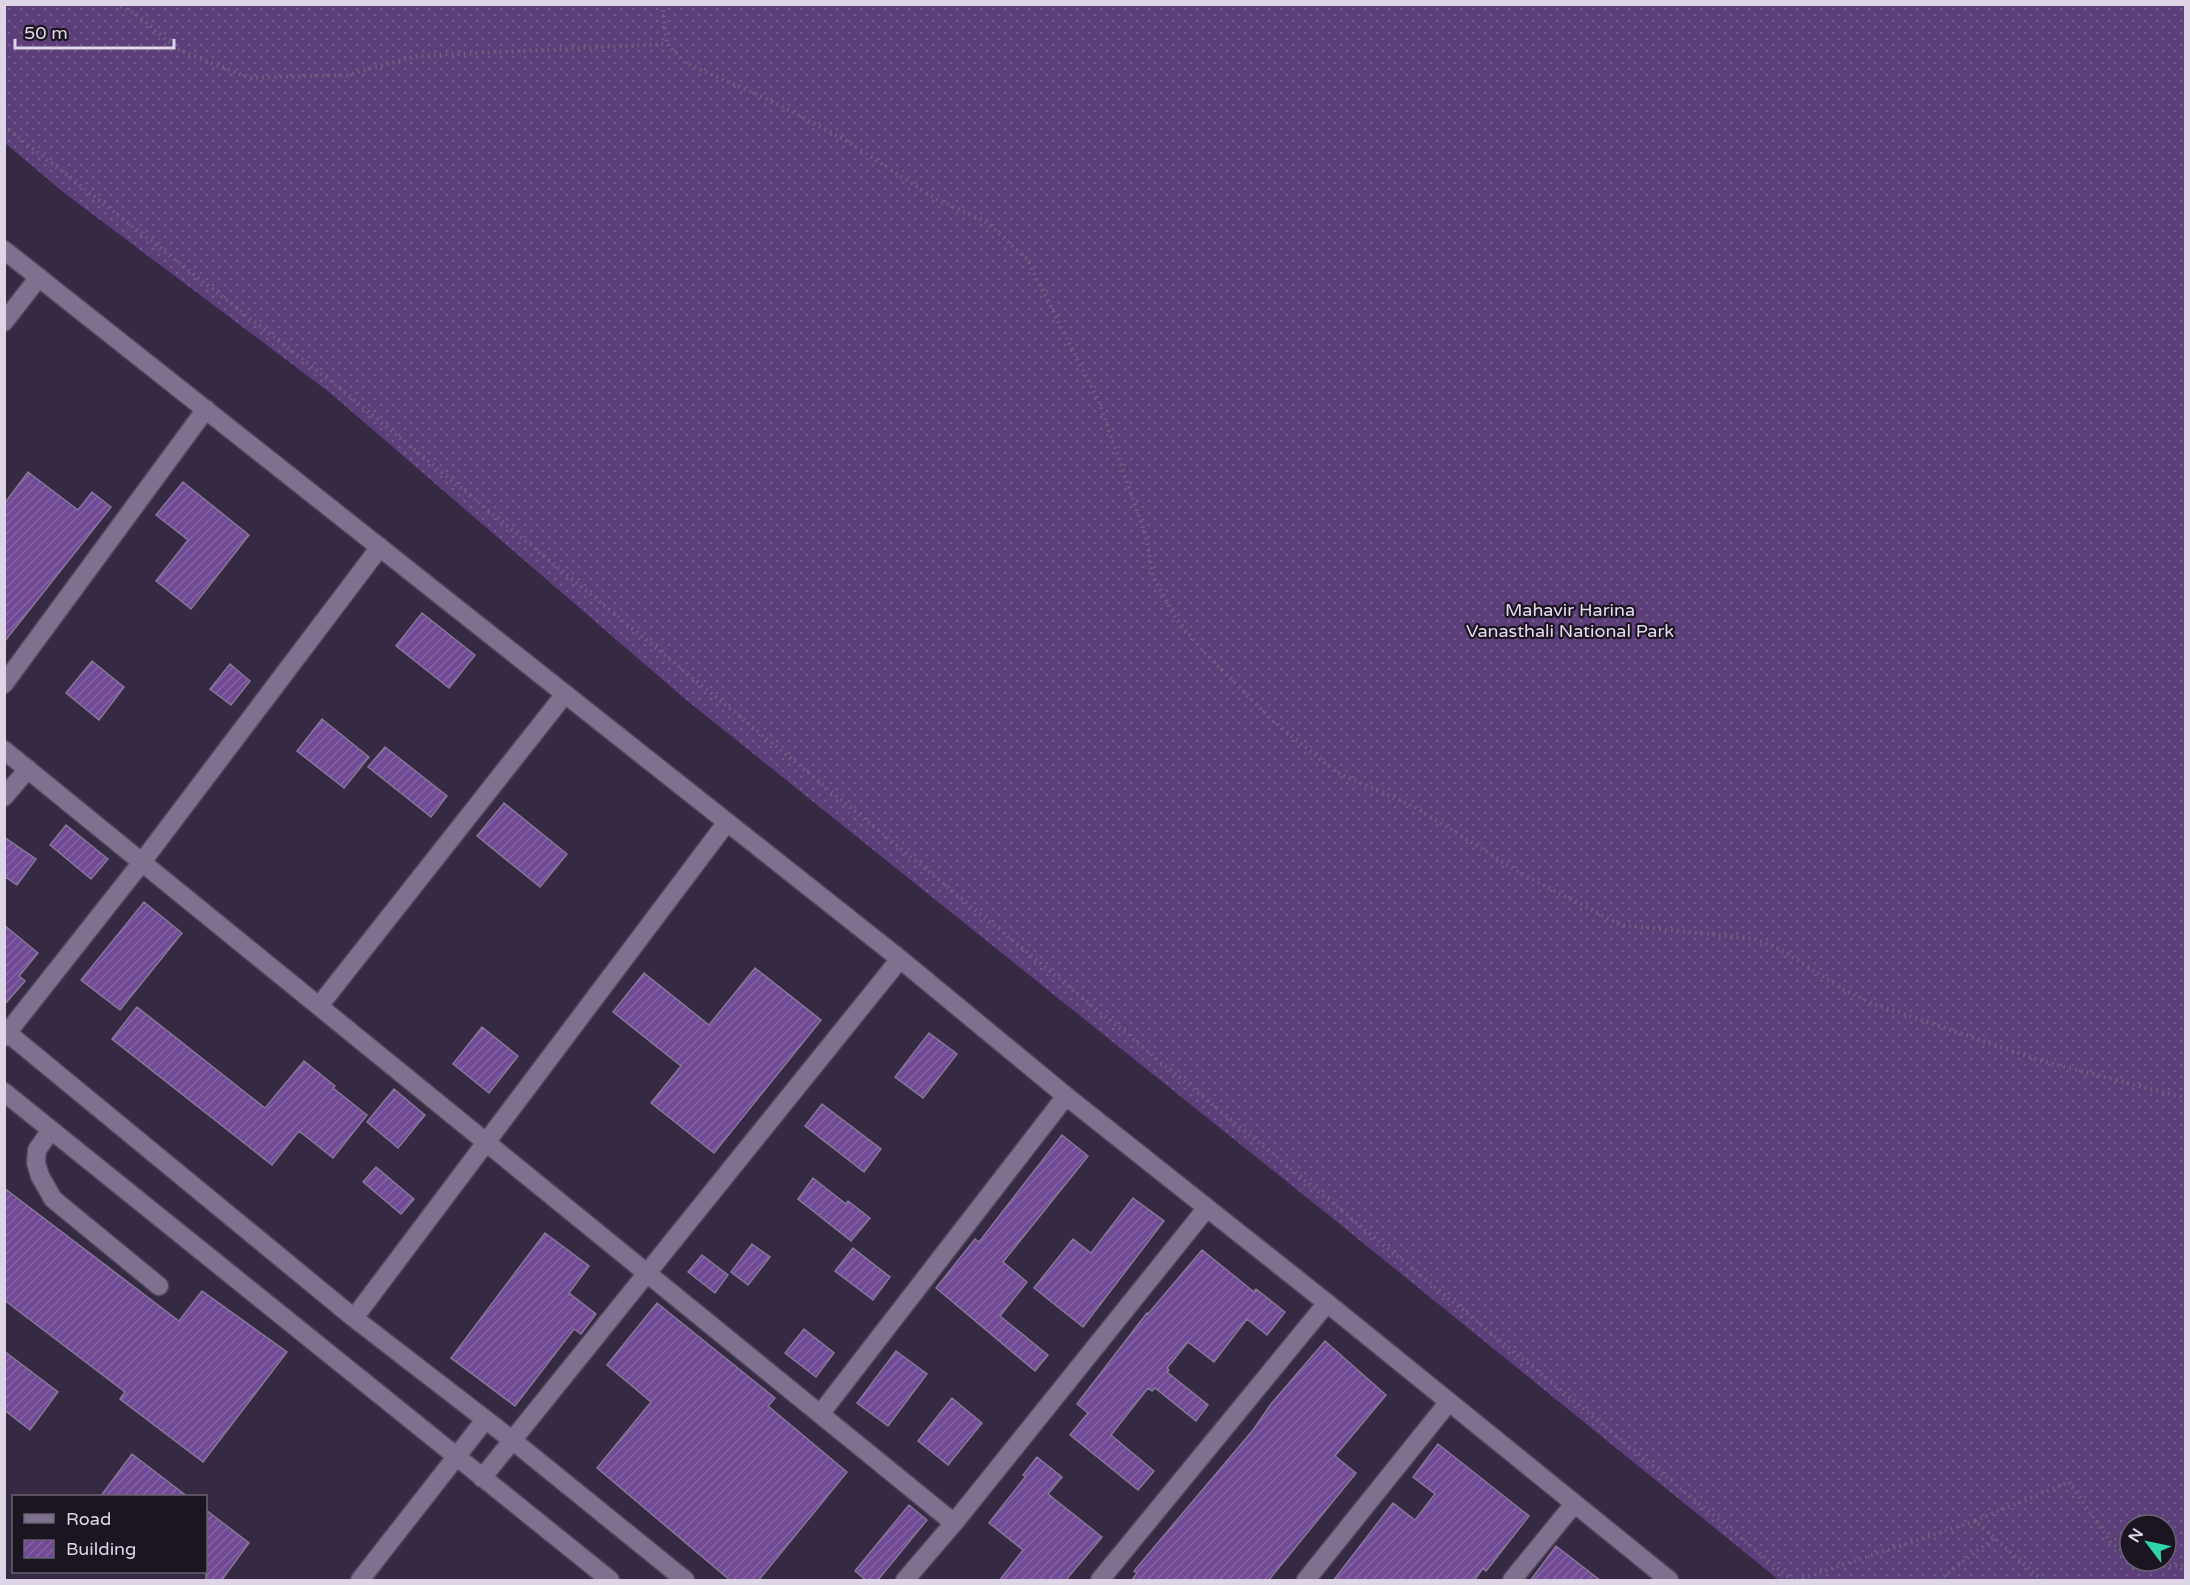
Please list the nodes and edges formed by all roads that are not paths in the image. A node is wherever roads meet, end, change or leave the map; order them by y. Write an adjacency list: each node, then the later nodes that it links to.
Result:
1 (4, 250): 2 (street)
2 (39, 277): 3 (street); 4 (street)
3 (4, 322)
4 (206, 409): 5 (street); 6 (street)
5 (380, 547): 7 (street); 12 (street)
6 (4, 684)
7 (565, 694): 11 (street); 14 (street)
8 (4, 750): 9 (street)
9 (28, 769): 10 (street); 12 (street)
10 (4, 797)
11 (728, 822): 13 (street); 19 (street)
12 (142, 862): 14 (street); 15 (street)
13 (900, 958): 17 (street); 21 (street)
14 (319, 1006): 19 (street)
15 (6, 1034): 24 (street)
16 (4, 1092): 18 (street)
17 (1066, 1096): 20 (street); 26 (street)
18 (51, 1130): 22 (street); 29 (street)
19 (485, 1141): 21 (street); 24 (street)
20 (1206, 1209): 23 (street); 32 (street)
21 (646, 1272): 26 (street); 28 (street)
22 (159, 1286)
23 (1327, 1303): 25 (street); 37 (street)
24 (354, 1318): 27 (street)
25 (1448, 1403): 31 (street); 38 (street)
26 (821, 1413): 32 (street)
27 (485, 1420): 28 (street); 29 (street)
28 (512, 1440): 30 (street); 35 (street)
29 (456, 1457): 30 (street); 33 (street)
30 (482, 1478): 34 (street)
31 (1574, 1504): 39 (street); 40 (street)
32 (954, 1523): 36 (street)
33 (360, 1581)
34 (610, 1581)
35 (685, 1581)
36 (905, 1581)
37 (1100, 1581)
38 (1306, 1581)
39 (1512, 1581)
40 (1669, 1581)

